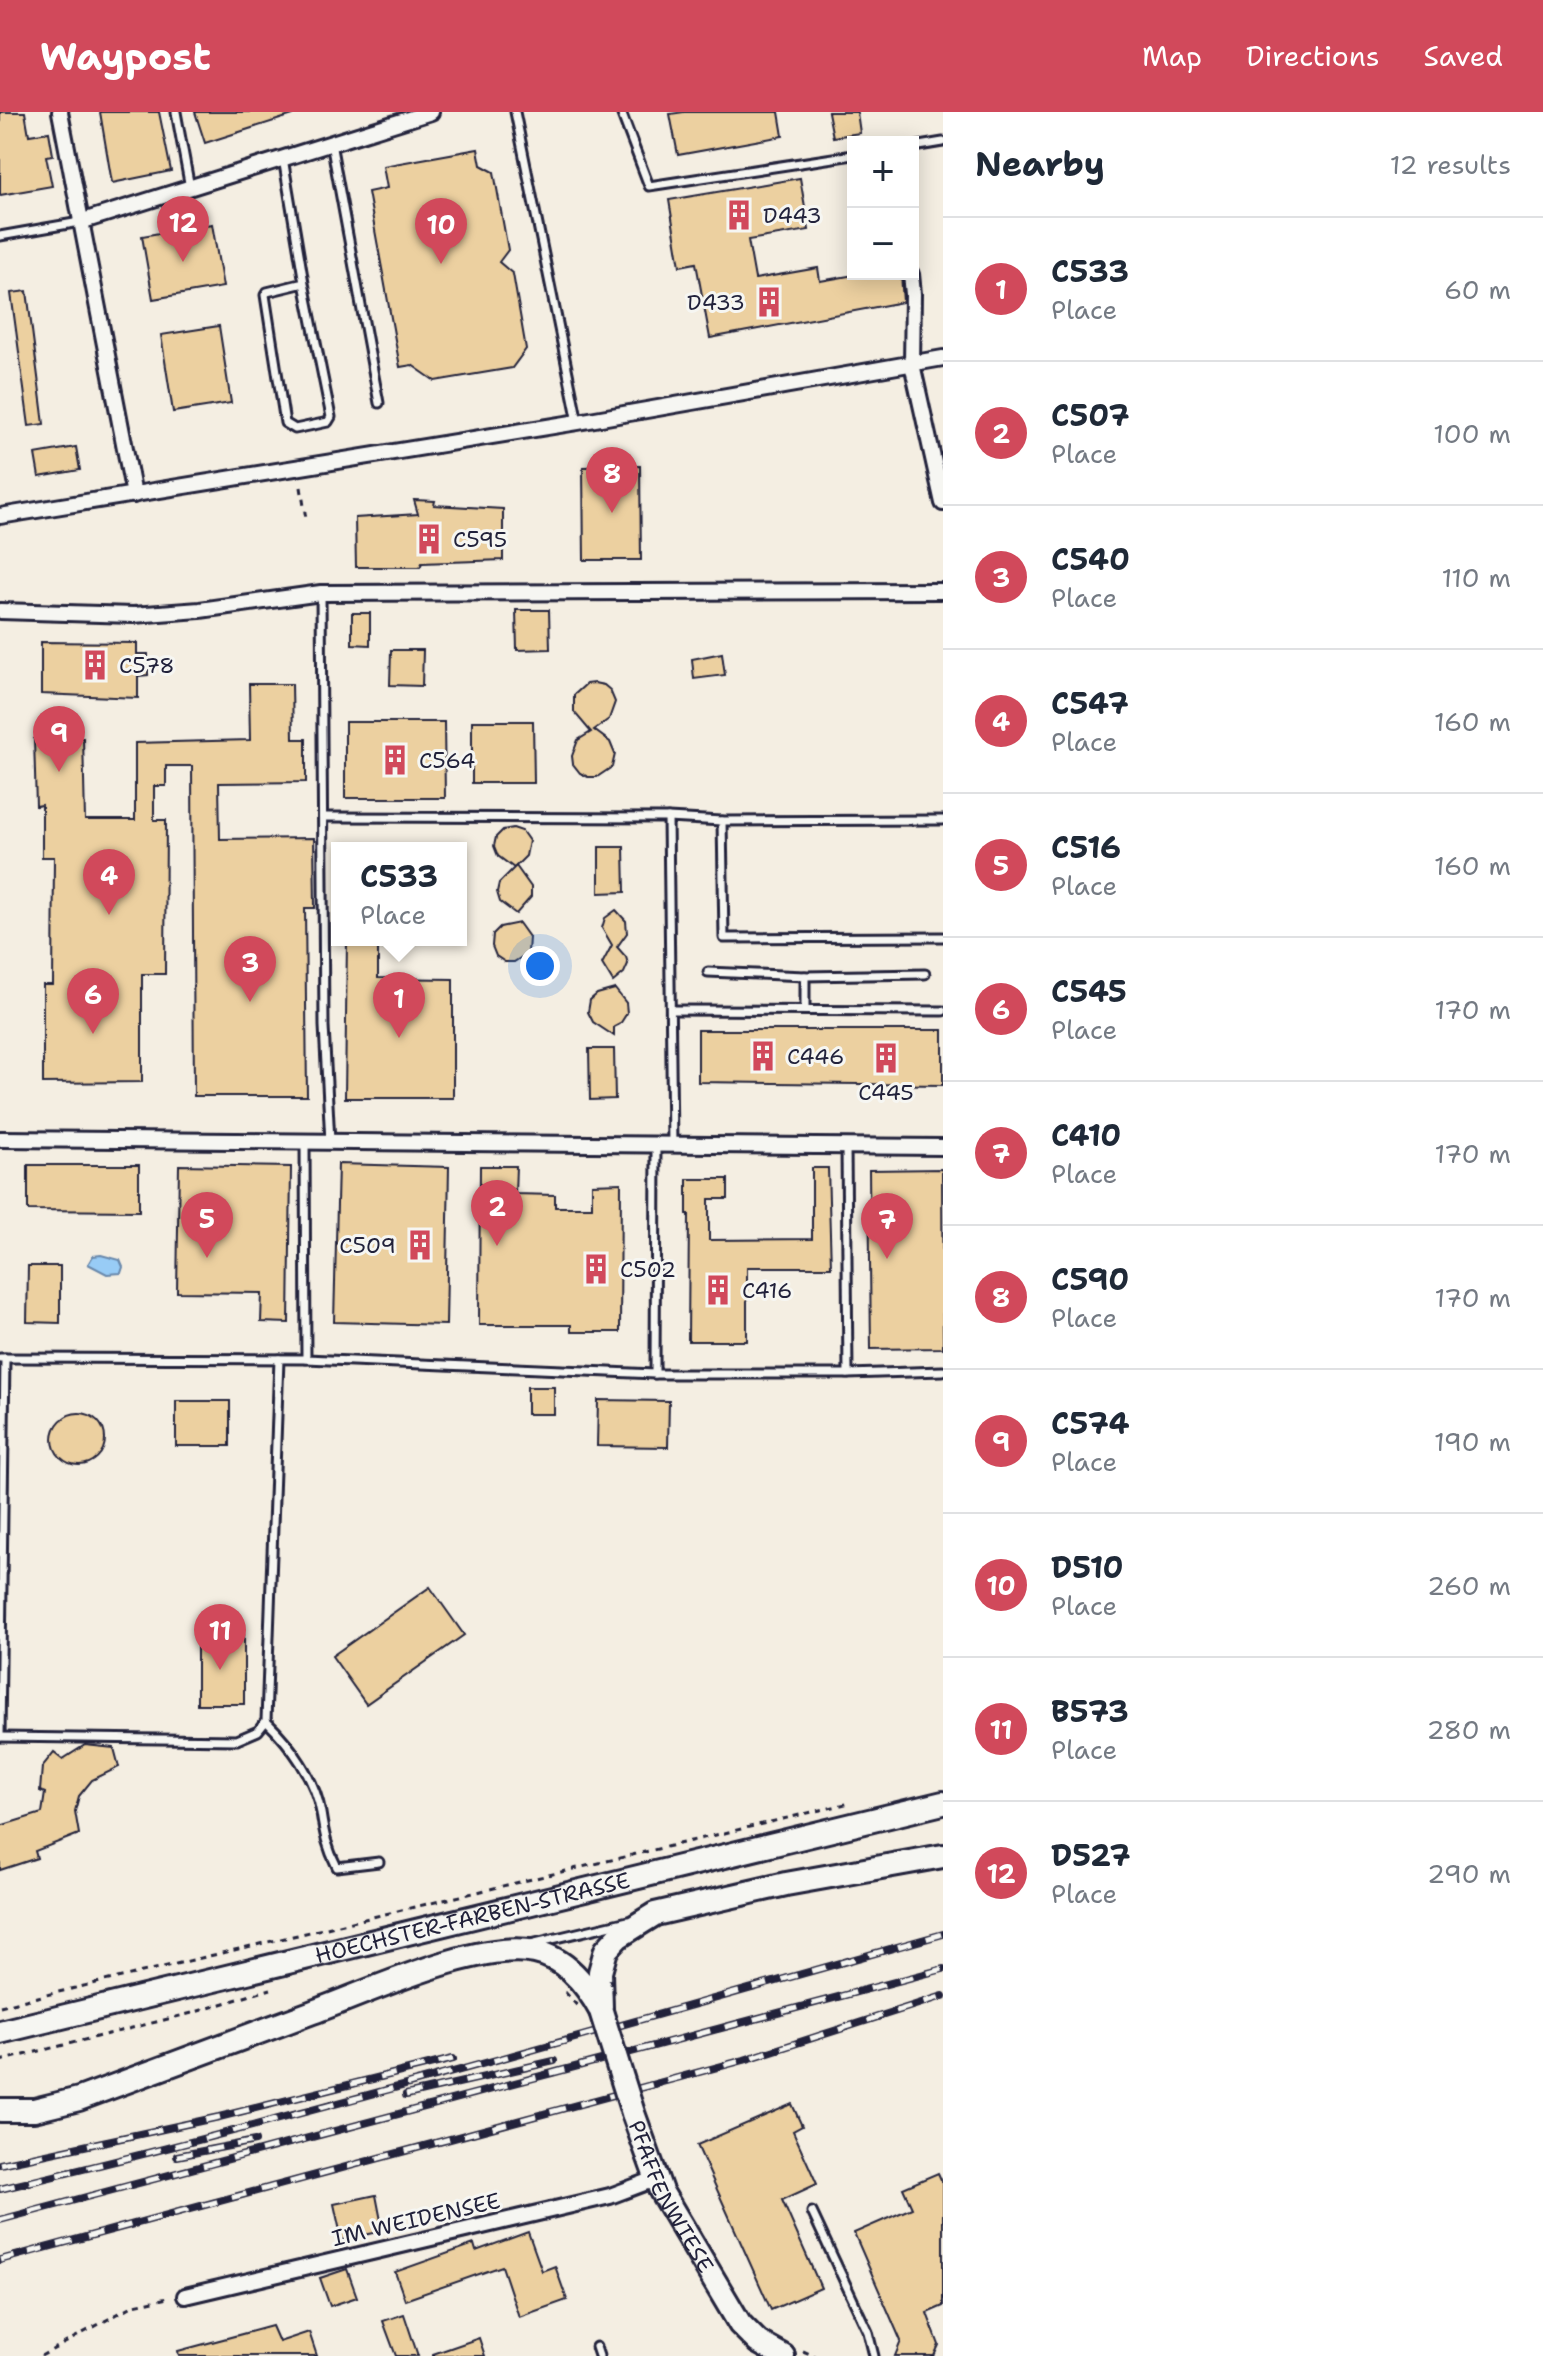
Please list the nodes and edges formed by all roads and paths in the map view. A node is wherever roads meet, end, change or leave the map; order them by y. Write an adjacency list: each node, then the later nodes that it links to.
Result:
1 (60, 112): 12 (street)
2 (176, 112): 11 (lane)
3 (515, 112): 19 (lane)
4 (621, 112): 9 (lane)
5 (423, 113): 7 (street)
6 (943, 142): 8 (lane)
7 (331, 143): 10 (street); 18 (lane)
8 (919, 146)
9 (847, 156)
10 (283, 158): 11 (street); 15 (lane)
11 (190, 188): 12 (street)
12 (80, 222): 13 (lane); 21 (street)
13 (0, 236)
14 (912, 280): 17 (street)
15 (304, 283): 15 (lane)
16 (943, 358): 17 (street)
17 (912, 364): 19 (street); 22 (street)
18 (379, 403)
19 (578, 422): 21 (street)
20 (301, 487): 24 (path)
21 (134, 495): 23 (street)
22 (943, 503)
23 (0, 516)
24 (306, 519)
25 (943, 591): 26 (street)
26 (321, 593): 27 (street); 28 (lane)
27 (0, 611)
28 (323, 817): 29 (lane); 41 (lane)
29 (668, 818): 31 (lane); 36 (lane)
30 (943, 820): 31 (lane)
31 (722, 821): 32 (lane)
32 (943, 937)
33 (708, 972): 35 (lane)
34 (925, 974): 35 (lane)
35 (805, 976): 37 (lane)
36 (671, 1010): 37 (lane); 43 (lane)
37 (805, 1010): 38 (lane)
38 (943, 1011)
39 (0, 1139): 40 (street)
40 (305, 1142): 41 (street); 48 (lane)
41 (330, 1142): 42 (street)
42 (656, 1144): 43 (street); 50 (lane)
43 (672, 1144): 44 (street)
44 (846, 1146): 45 (street); 51 (lane)
45 (943, 1147)
46 (2, 1358): 47 (lane); 52 (lane)
47 (279, 1359): 48 (lane); 53 (lane)
48 (306, 1359): 50 (lane)
49 (943, 1371): 51 (lane)
50 (655, 1374): 51 (lane)
51 (848, 1374)
52 (2, 1561): 54 (lane)
53 (266, 1721): 54 (lane); 58 (lane)
54 (0, 1737)
55 (850, 1803): 62 (path)
56 (943, 1803): 63 (main road, HOECHSTER-FARBEN-STRASSE)
57 (943, 1856): 59 (main road)
58 (379, 1862)
59 (655, 1914): 60 (lane); 61 (main road)
60 (493, 1953): 61 (main road, PFAFFENWIESE); 64 (main road, PFAFFENWIESE)
61 (592, 1984): 65 (main road, PFAFFENWIESE, bridge)
62 (0, 2006)
63 (5, 2032)
64 (0, 2110)
65 (655, 2179): 67 (street, IM WEIDENSEE); 69 (main road, PFAFFENWIESE)
66 (812, 2212): 70 (lane)
67 (185, 2296): 68 (path)
68 (41, 2356)
69 (783, 2356)
70 (874, 2356)

